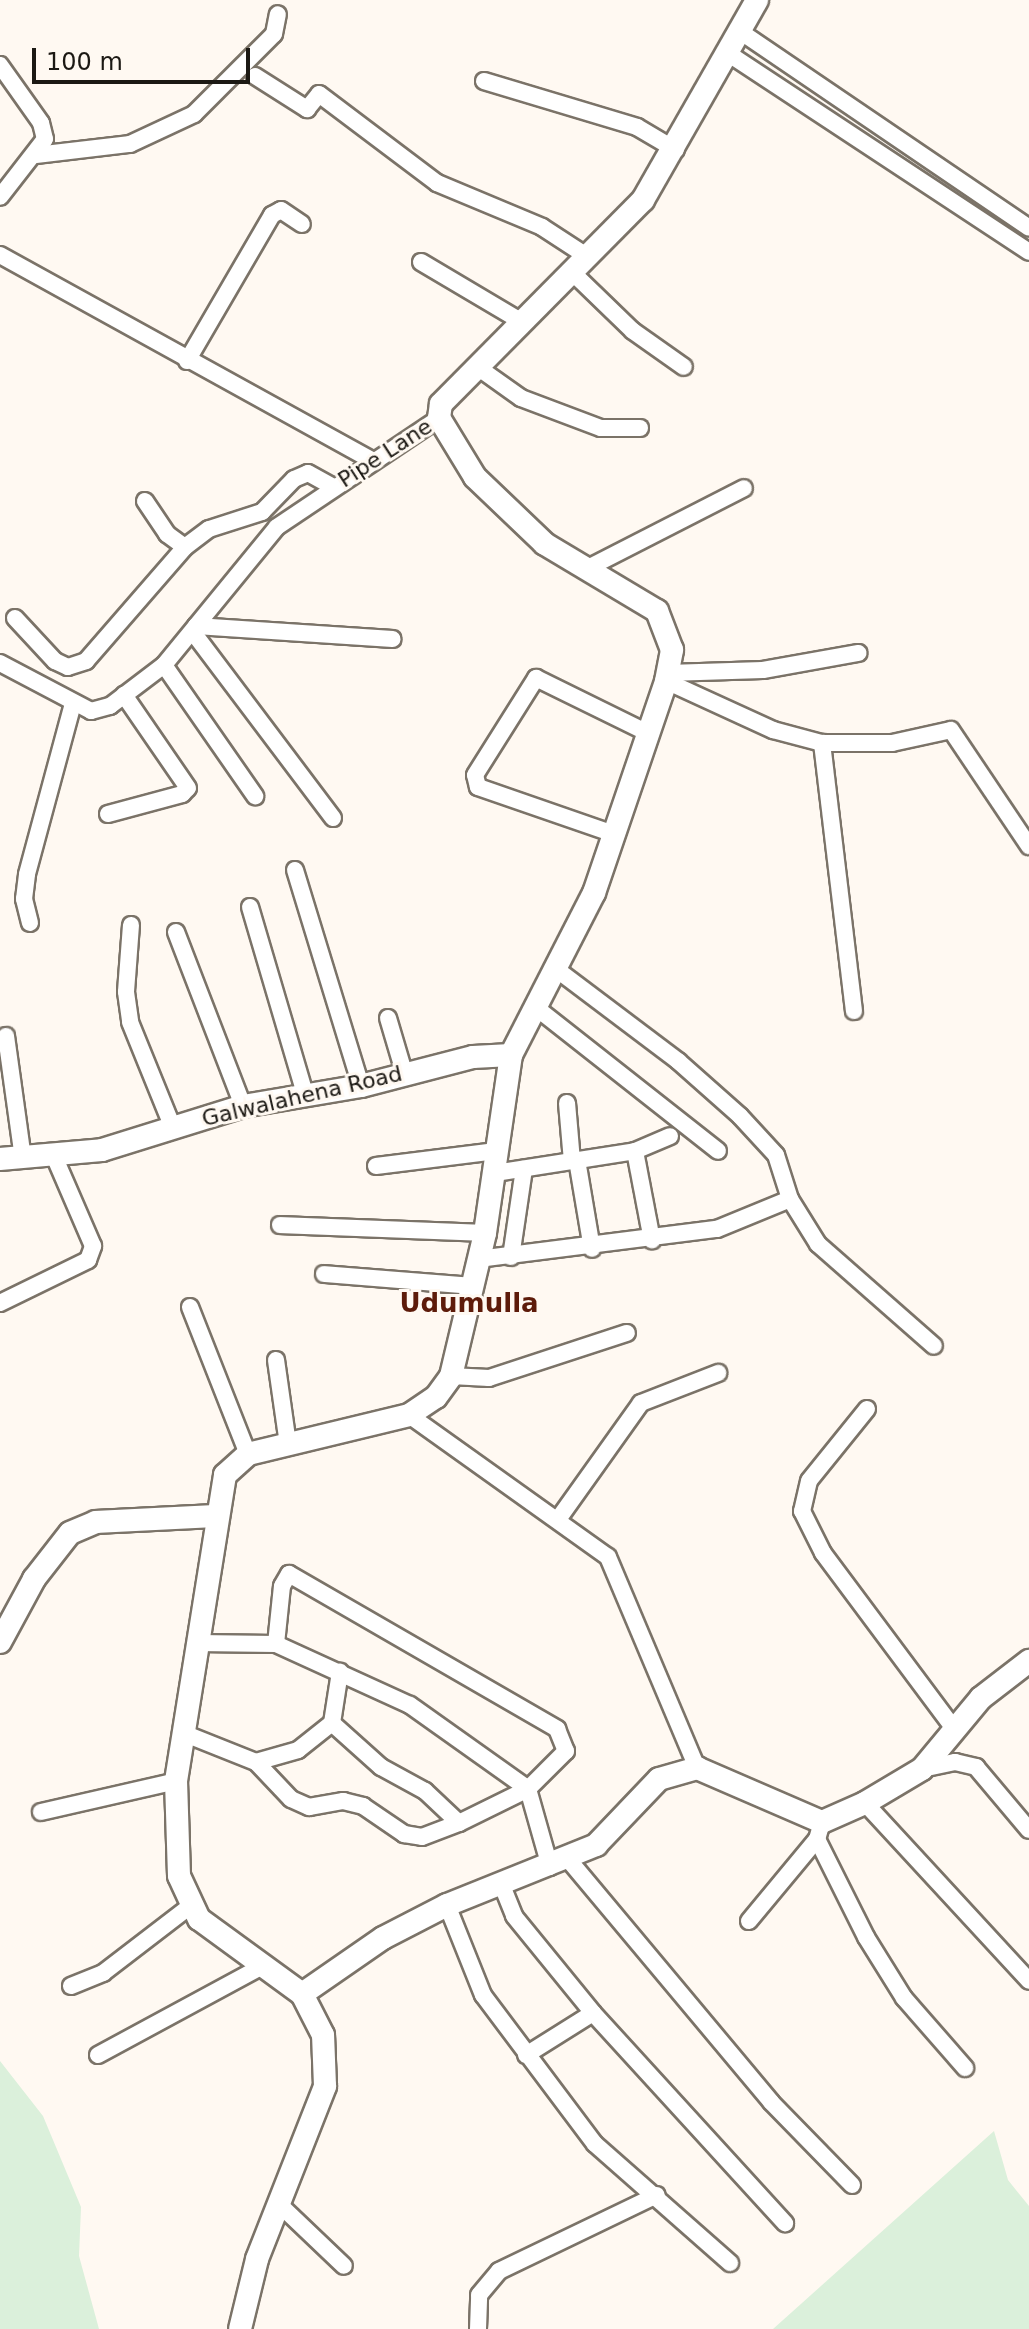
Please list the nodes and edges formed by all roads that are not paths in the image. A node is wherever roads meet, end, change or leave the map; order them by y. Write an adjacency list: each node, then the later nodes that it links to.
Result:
1 (757, 0): 3 (street, Pipe Lane)
2 (278, 14): 9 (street)
3 (741, 32): 4 (street, Pipe Lane); 12 (street)
4 (729, 54): 8 (street, Pipe Lane); 13 (street)
5 (0, 65): 9 (street)
6 (255, 76): 16 (street)
7 (484, 81): 8 (street)
8 (676, 150): 16 (street, Pipe Lane)
9 (36, 155): 10 (street)
10 (0, 197)
11 (302, 224): 18 (street)
12 (1029, 228)
13 (1029, 252)
14 (0, 255): 18 (street)
15 (421, 262): 17 (street)
16 (580, 265): 17 (street, Pipe Lane); 20 (street)
17 (522, 322): 19 (street, Pipe Lane)
18 (187, 361): 23 (street)
19 (476, 366): 21 (street, Pipe Lane); 22 (street)
20 (684, 367)
21 (439, 418): 23 (street, Pipe Lane); 28 (street)
22 (640, 428)
23 (373, 461): 24 (street, Pipe Lane)
24 (333, 487): 27 (street); 30 (street, Pipe Lane)
25 (744, 488): 28 (street)
26 (145, 501): 27 (street)
27 (185, 547): 29 (street)
28 (588, 568): 35 (street)
29 (15, 618)
30 (196, 626): 31 (street); 34 (street, Pipe Lane); 42 (street)
31 (393, 639)
32 (858, 653): 35 (street)
33 (0, 663): 37 (street)
34 (164, 665): 36 (street, Pipe Lane); 40 (street)
35 (667, 677): 38 (street); 39 (street)
36 (124, 695): 37 (street, Pipe Lane); 41 (street)
37 (73, 703): 47 (street)
38 (648, 733): 43 (street); 43 (street)
39 (822, 743): 44 (street); 52 (street)
40 (255, 796)
41 (108, 814)
42 (333, 818)
43 (611, 833): 50 (street)
44 (1029, 846)
45 (295, 870): 57 (street)
46 (250, 907): 58 (street)
47 (30, 923)
48 (131, 925): 61 (street)
49 (176, 932): 60 (street)
50 (556, 969): 51 (street); 71 (street)
51 (534, 1006): 55 (street); 64 (street)
52 (854, 1011)
53 (388, 1018): 56 (street)
54 (6, 1036): 66 (street)
55 (511, 1055): 56 (street, Galwalahena Road); 68 (street)
56 (404, 1072): 57 (street, Galwalahena Road)
57 (361, 1086): 58 (street, Galwalahena Road)
58 (305, 1094): 60 (street, Galwalahena Road)
59 (567, 1103): 67 (street)
60 (243, 1106): 61 (street, Galwalahena Road)
61 (173, 1128): 65 (street, Galwalahena Road)
62 (670, 1136): 63 (street)
63 (635, 1151): 67 (street); 74 (street)
64 (718, 1151)
65 (55, 1158): 66 (street, Galwalahena Road); 80 (street)
66 (11, 1159)
67 (575, 1161): 70 (street); 75 (street)
68 (495, 1162): 69 (street); 70 (street); 73 (street)
69 (376, 1166)
70 (524, 1169): 76 (street)
71 (790, 1199): 74 (street); 83 (street)
72 (280, 1225): 73 (street)
73 (485, 1233): 77 (street)
74 (652, 1240): 75 (street)
75 (592, 1249): 76 (street)
76 (511, 1257): 77 (street)
77 (478, 1259): 79 (street)
78 (324, 1274): 79 (street)
79 (472, 1286): 86 (street)
80 (0, 1303)
81 (190, 1307): 90 (street)
82 (627, 1333): 86 (street)
83 (934, 1346)
84 (276, 1360): 89 (street)
85 (718, 1373): 92 (street)
86 (451, 1376): 88 (street)
87 (867, 1409): 99 (street)
88 (409, 1415): 89 (street); 92 (street)
89 (288, 1444): 90 (street)
90 (248, 1454): 91 (street)
91 (214, 1516): 93 (street); 94 (street)
92 (559, 1518): 102 (street)
93 (0, 1642)
94 (197, 1643): 95 (street); 100 (street)
95 (276, 1644): 97 (street); 105 (street)
96 (1029, 1661): 99 (street)
97 (340, 1672): 98 (street); 105 (street)
98 (332, 1723): 101 (street); 108 (street)
99 (954, 1729): 103 (street)
100 (183, 1733): 101 (street); 104 (street)
101 (256, 1762): 108 (street)
102 (697, 1768): 110 (street); 111 (street)
103 (922, 1769): 106 (street); 109 (street)
104 (176, 1781): 107 (street); 114 (street)
105 (528, 1789): 108 (street); 111 (street)
106 (865, 1803): 110 (street); 117 (street)
107 (41, 1812)
108 (459, 1823)
109 (1029, 1830)
110 (819, 1831): 115 (street); 123 (street)
111 (559, 1863): 112 (street); 124 (street)
112 (501, 1883): 113 (street); 120 (street)
113 (447, 1905): 119 (street); 122 (street)
114 (189, 1907): 116 (street); 118 (street)
115 (749, 1921)
116 (261, 1967): 119 (street); 121 (street)
117 (1029, 1981)
118 (71, 1986)
119 (302, 1994): 126 (street)
120 (593, 2013): 122 (street); 127 (street)
121 (98, 2055)
122 (526, 2055): 125 (street)
123 (965, 2068)
124 (852, 2185)
125 (657, 2195): 128 (street); 131 (street)
126 (280, 2205): 129 (street); 130 (street)
127 (785, 2223)
128 (730, 2263)
129 (344, 2266)
130 (240, 2329)
131 (478, 2329)

